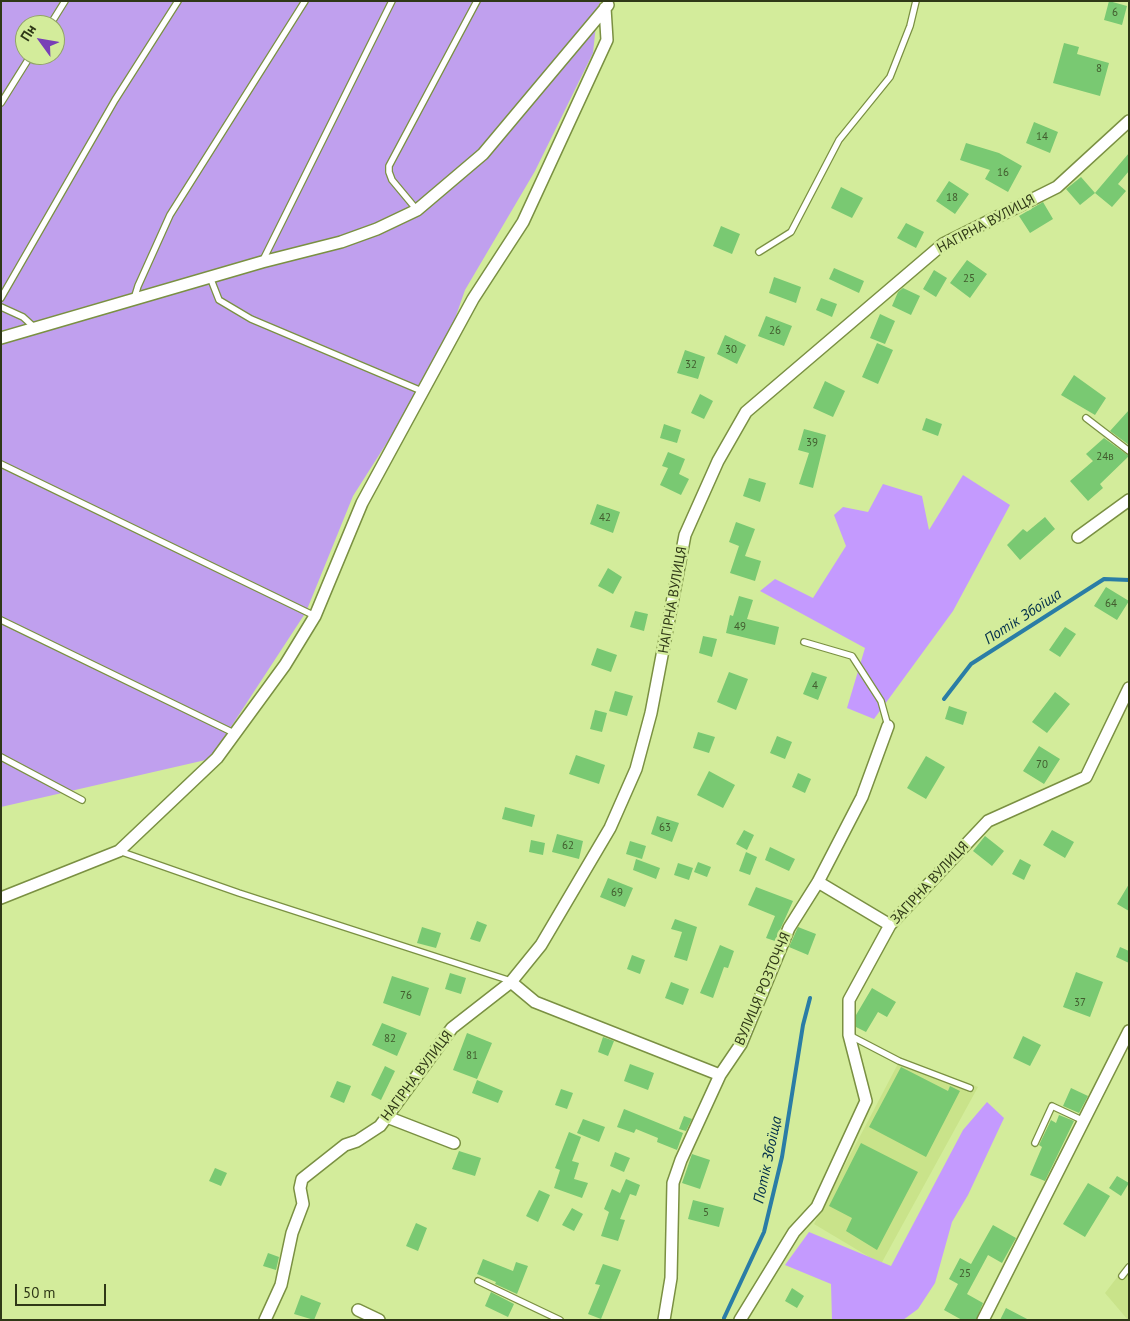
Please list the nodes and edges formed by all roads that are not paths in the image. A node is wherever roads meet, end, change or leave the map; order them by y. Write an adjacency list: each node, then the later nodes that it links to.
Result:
1 (65, 1): 8 (lane)
2 (178, 1): 16 (lane)
3 (305, 1): 17 (lane)
4 (392, 1): 14 (lane)
5 (477, 1): 12 (lane)
6 (916, 1): 13 (lane)
7 (608, 4): 12 (street); 21 (street)
8 (56, 15)
9 (25, 65): 10 (lane)
10 (1, 103)
11 (1129, 121): 39 (street, НАГІРНА ВУЛИЦЯ)
12 (417, 210): 14 (street)
13 (759, 252)
14 (262, 262): 15 (street)
15 (210, 277): 17 (street); 21 (lane)
16 (1, 298)
17 (134, 299): 19 (street)
18 (1, 307): 19 (lane)
19 (35, 328): 20 (street)
20 (1, 338)
21 (424, 392): 27 (street)
22 (1086, 418): 23 (lane)
23 (1129, 451)
24 (1, 464): 27 (lane)
25 (1129, 500): 26 (street)
26 (1078, 537)
27 (315, 616): 32 (street)
28 (1, 620): 32 (lane)
29 (804, 642): 31 (lane)
30 (1129, 688): 38 (street, ЗАГІРНА ВУЛИЦЯ)
31 (888, 726): 36 (street, ВУЛИЦЯ РОЗТОЧЧЯ)
32 (236, 734): 35 (street)
33 (1, 757): 34 (lane)
34 (82, 800)
35 (119, 851): 37 (street); 39 (lane)
36 (818, 882): 38 (street); 42 (street, ВУЛИЦЯ РОЗТОЧЧЯ)
37 (1, 898)
38 (890, 925): 41 (street, ЗАГІРНА ВУЛИЦЯ)
39 (511, 982): 42 (street); 44 (street, НАГІРНА ВУЛИЦЯ)
40 (1129, 1031): 45 (street)
41 (849, 1035): 43 (lane); 56 (street, ЗАГІРНА ВУЛИЦЯ)
42 (720, 1075): 55 (street, ВУЛИЦЯ РОЗТОЧЧЯ)
43 (970, 1088)
44 (387, 1117): 46 (street); 52 (street, НАГІРНА ВУЛИЦЯ)
45 (1085, 1121): 47 (lane); 57 (street)
46 (454, 1143)
47 (1035, 1143)
48 (1129, 1267): 49 (lane)
49 (1122, 1276)
50 (478, 1281): 54 (lane)
51 (358, 1310): 53 (street)
52 (265, 1320)
53 (379, 1320)
54 (560, 1320)
55 (664, 1320)
56 (740, 1320)
57 (983, 1320)

